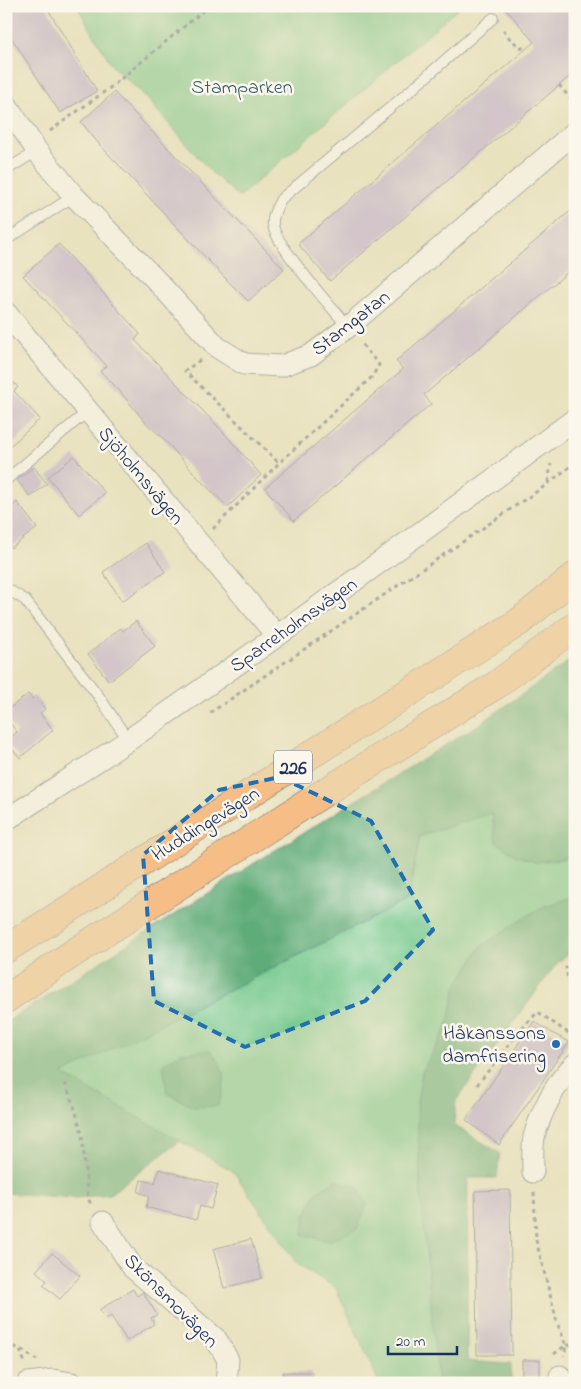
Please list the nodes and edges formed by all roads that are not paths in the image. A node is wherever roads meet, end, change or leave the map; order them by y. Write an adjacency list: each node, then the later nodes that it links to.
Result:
1 (493, 18): 9 (lane)
2 (6, 104): 4 (street, Stamgatan)
3 (575, 132): 9 (street, Stamgatan)
4 (34, 147): 5 (lane); 6 (street, Stamgatan)
5 (6, 170)
6 (74, 196): 7 (lane); 9 (street, Stamgatan)
7 (6, 240)
8 (6, 313): 10 (street, Sjöholmsvägen)
9 (348, 327)
10 (88, 411): 12 (lane); 16 (street, Sjöholmsvägen)
11 (575, 419): 16 (street, Sparreholmsvägen)
12 (6, 480)
13 (575, 576): 19 (main road, Huddingevägen / 226)
14 (6, 588): 17 (lane)
15 (575, 626): 20 (main road, Huddingevägen / 226)
16 (277, 636): 17 (street, Sparreholmsvägen)
17 (128, 740): 18 (street, Sparreholmsvägen)
18 (6, 820)
19 (6, 949)
20 (6, 998)
21 (575, 1064): 22 (street)
22 (533, 1172)
23 (103, 1222): 26 (street, Skönsmovägen)
24 (28, 1383): 25 (street)
25 (72, 1383)
26 (226, 1383)

